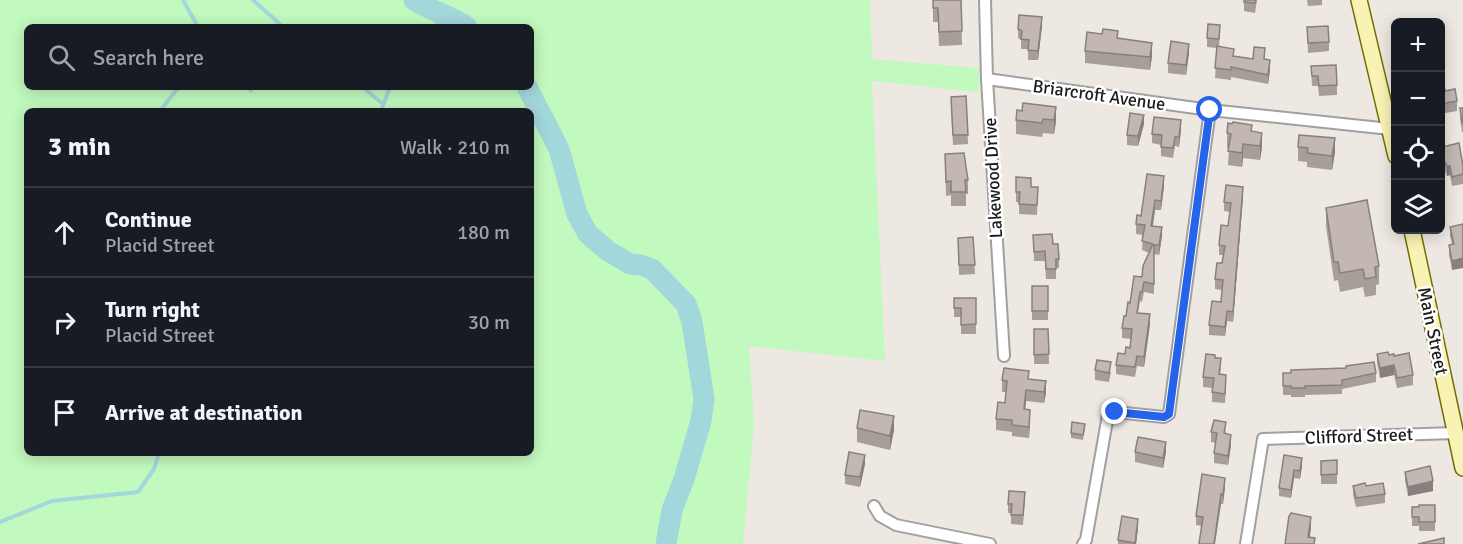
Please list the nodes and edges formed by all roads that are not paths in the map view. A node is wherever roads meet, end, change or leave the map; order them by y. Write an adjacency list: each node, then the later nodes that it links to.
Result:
1 (985, 0): 3 (street, Lakewood Drive)
2 (1359, 0): 5 (main road)
3 (987, 80): 4 (street, Briarcroft Avenue); 8 (street, Lakewood Drive)
4 (1210, 110): 5 (street, Briarcroft Avenue); 13 (street)
5 (1390, 129): 6 (main road)
6 (1391, 134)
7 (1413, 234): 9 (main road, Main Street)
8 (1004, 356)
9 (1456, 433): 10 (main road, Main Street); 14 (street, Clifford Street)
10 (1463, 468)
11 (874, 506): 12 (street)
12 (990, 544)
13 (1083, 544)
14 (1246, 544)

